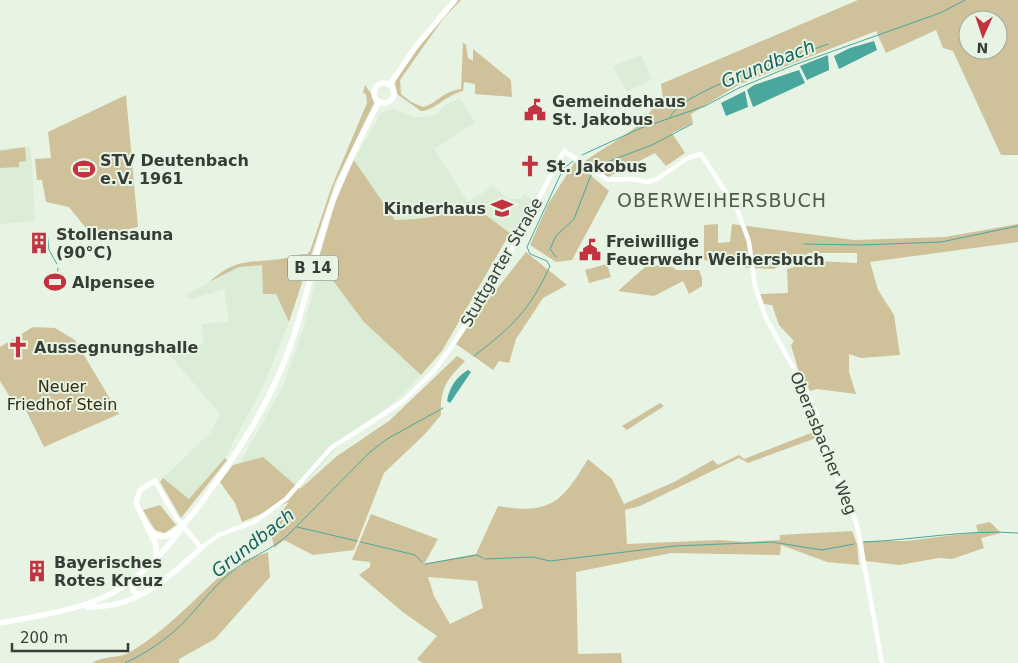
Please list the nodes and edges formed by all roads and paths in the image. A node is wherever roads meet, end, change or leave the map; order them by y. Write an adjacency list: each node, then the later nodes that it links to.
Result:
1 (455, 0): 2 (main road)
2 (390, 84): 3 (main road); 3 (main road)
3 (379, 102): 7 (main road, B 14)
4 (564, 151): 8 (street, Stuttgarter Straße); 14 (street, Oberasbacher Weg)
5 (155, 480): 6 (main road); 8 (street)
6 (148, 527): 7 (main road); 9 (main road)
7 (175, 534): 9 (main road, B 14)
8 (201, 548): 11 (main road)
9 (155, 562): 10 (main road, B 14)
10 (133, 581): 11 (main road); 12 (main road, B 14)
11 (148, 593): 12 (main road)
12 (84, 607): 13 (main road, B 14)
13 (0, 624)
14 (882, 663)

